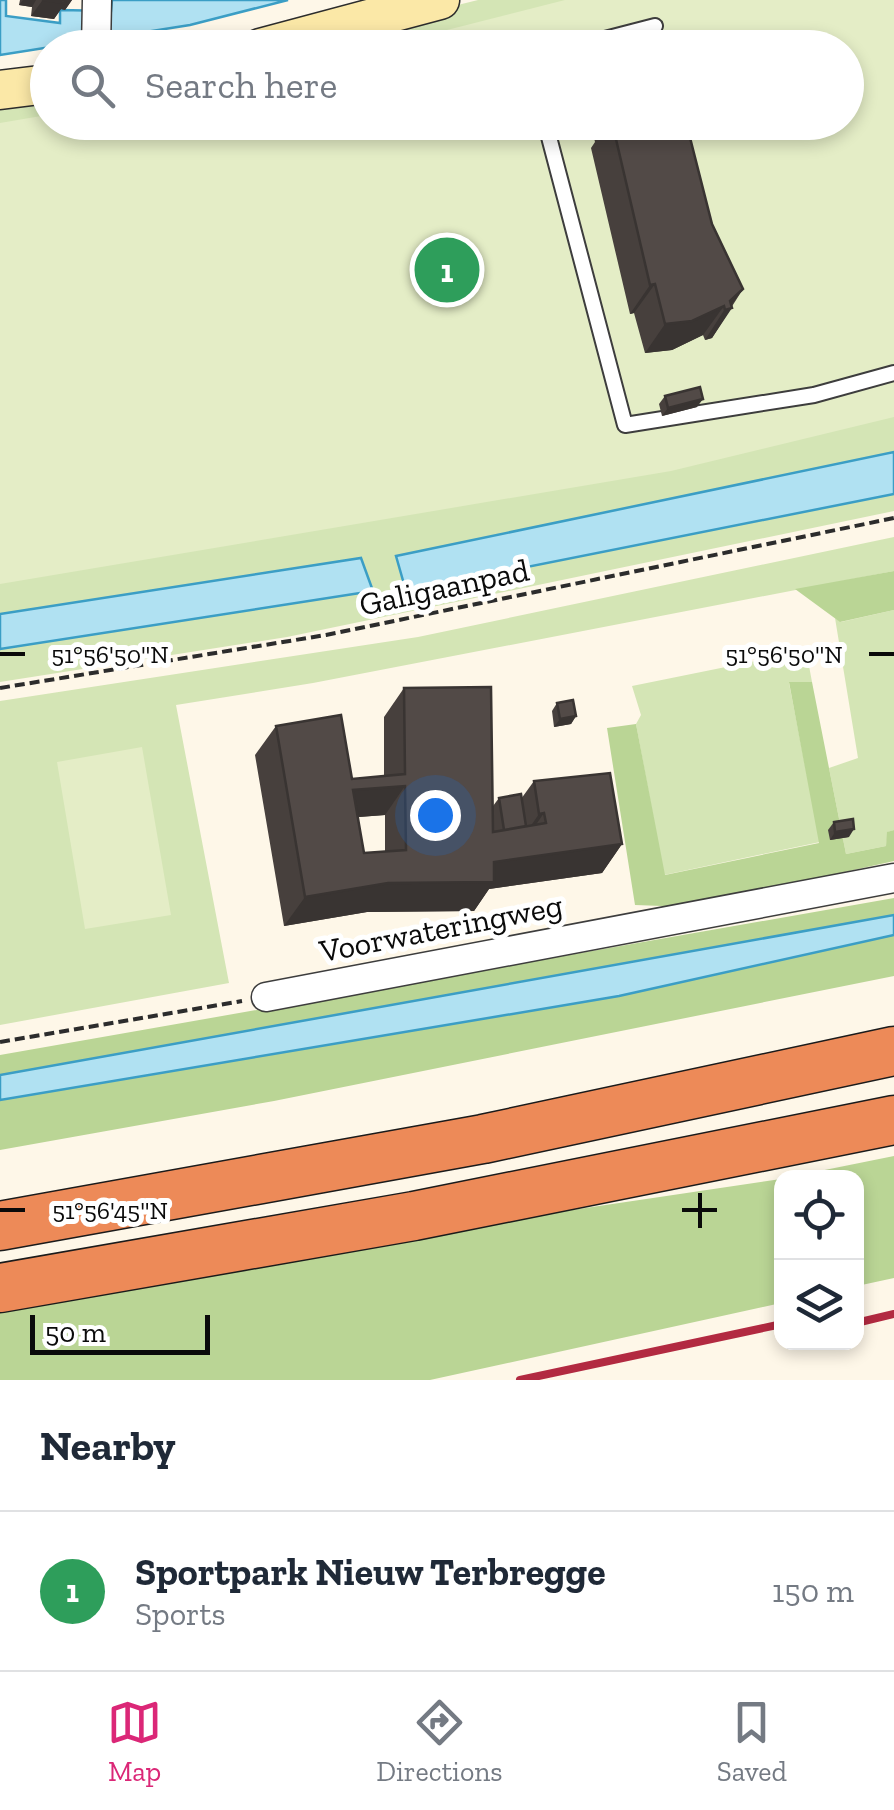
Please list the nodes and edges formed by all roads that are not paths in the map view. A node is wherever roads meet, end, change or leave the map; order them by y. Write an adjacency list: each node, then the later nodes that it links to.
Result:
1 (440, 0): 3 (street)
2 (97, 4): 5 (street)
3 (374, 9): 6 (street)
4 (656, 26): 7 (lane)
5 (96, 30)
6 (313, 30)
7 (640, 30)
8 (30, 86): 9 (street)
9 (0, 90)
10 (551, 140): 11 (lane)
11 (894, 373)
12 (894, 878): 13 (street, Voorwateringweg)
13 (266, 996)
14 (894, 1051): 16 (highway)
15 (894, 1120): 17 (highway)
16 (0, 1226)
17 (0, 1288)

